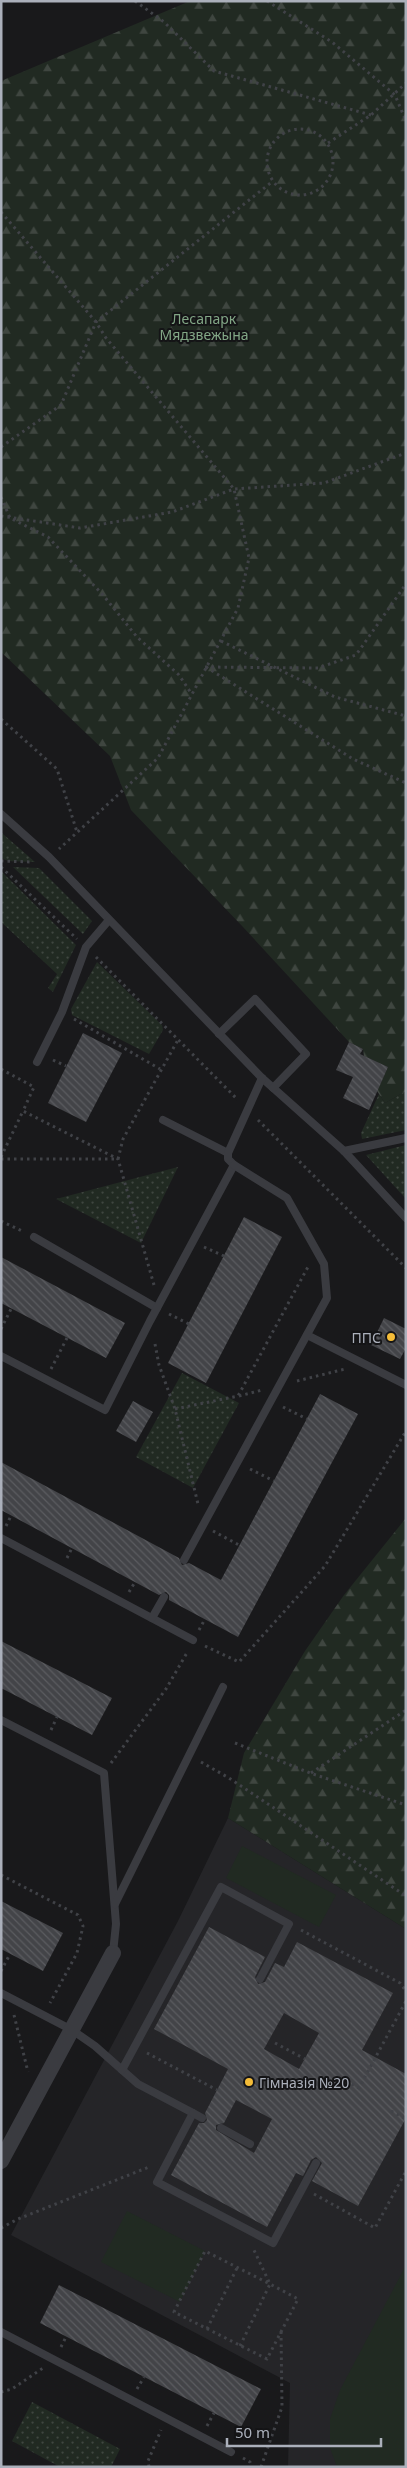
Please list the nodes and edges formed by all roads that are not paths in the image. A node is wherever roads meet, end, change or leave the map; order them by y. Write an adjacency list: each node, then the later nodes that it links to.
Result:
1 (1, 814): 2 (lane)
2 (109, 920): 3 (lane); 4 (lane)
3 (219, 1034): 5 (lane); 6 (lane)
4 (37, 1062)
5 (262, 1078): 6 (lane); 10 (lane)
6 (273, 1088): 9 (lane)
7 (164, 1120): 10 (lane)
8 (406, 1138): 9 (lane)
9 (344, 1152): 12 (lane)
10 (228, 1153): 11 (lane)
11 (234, 1165): 14 (lane); 15 (lane)
12 (406, 1218)
13 (34, 1236): 14 (lane)
14 (157, 1308): 16 (lane)
15 (307, 1335): 17 (lane); 19 (lane)
16 (1, 1356)
17 (406, 1385)
18 (1, 1538): 21 (lane)
19 (184, 1560)
20 (164, 1597): 21 (lane)
21 (152, 1618): 22 (lane)
22 (194, 1640)
23 (222, 1687): 25 (lane)
24 (1, 1720): 25 (lane)
25 (114, 1906): 26 (lane)
26 (113, 1954): 29 (street)
27 (260, 1979): 30 (lane)
28 (1, 1993): 29 (lane)
29 (72, 2030): 30 (lane); 35 (street)
30 (122, 2070): 31 (lane)
31 (193, 2113): 32 (lane); 36 (lane)
32 (202, 2118)
33 (221, 2128): 34 (lane)
34 (250, 2144)
35 (1, 2161)
36 (316, 2163)
37 (1, 2332): 38 (lane)
38 (231, 2452)

